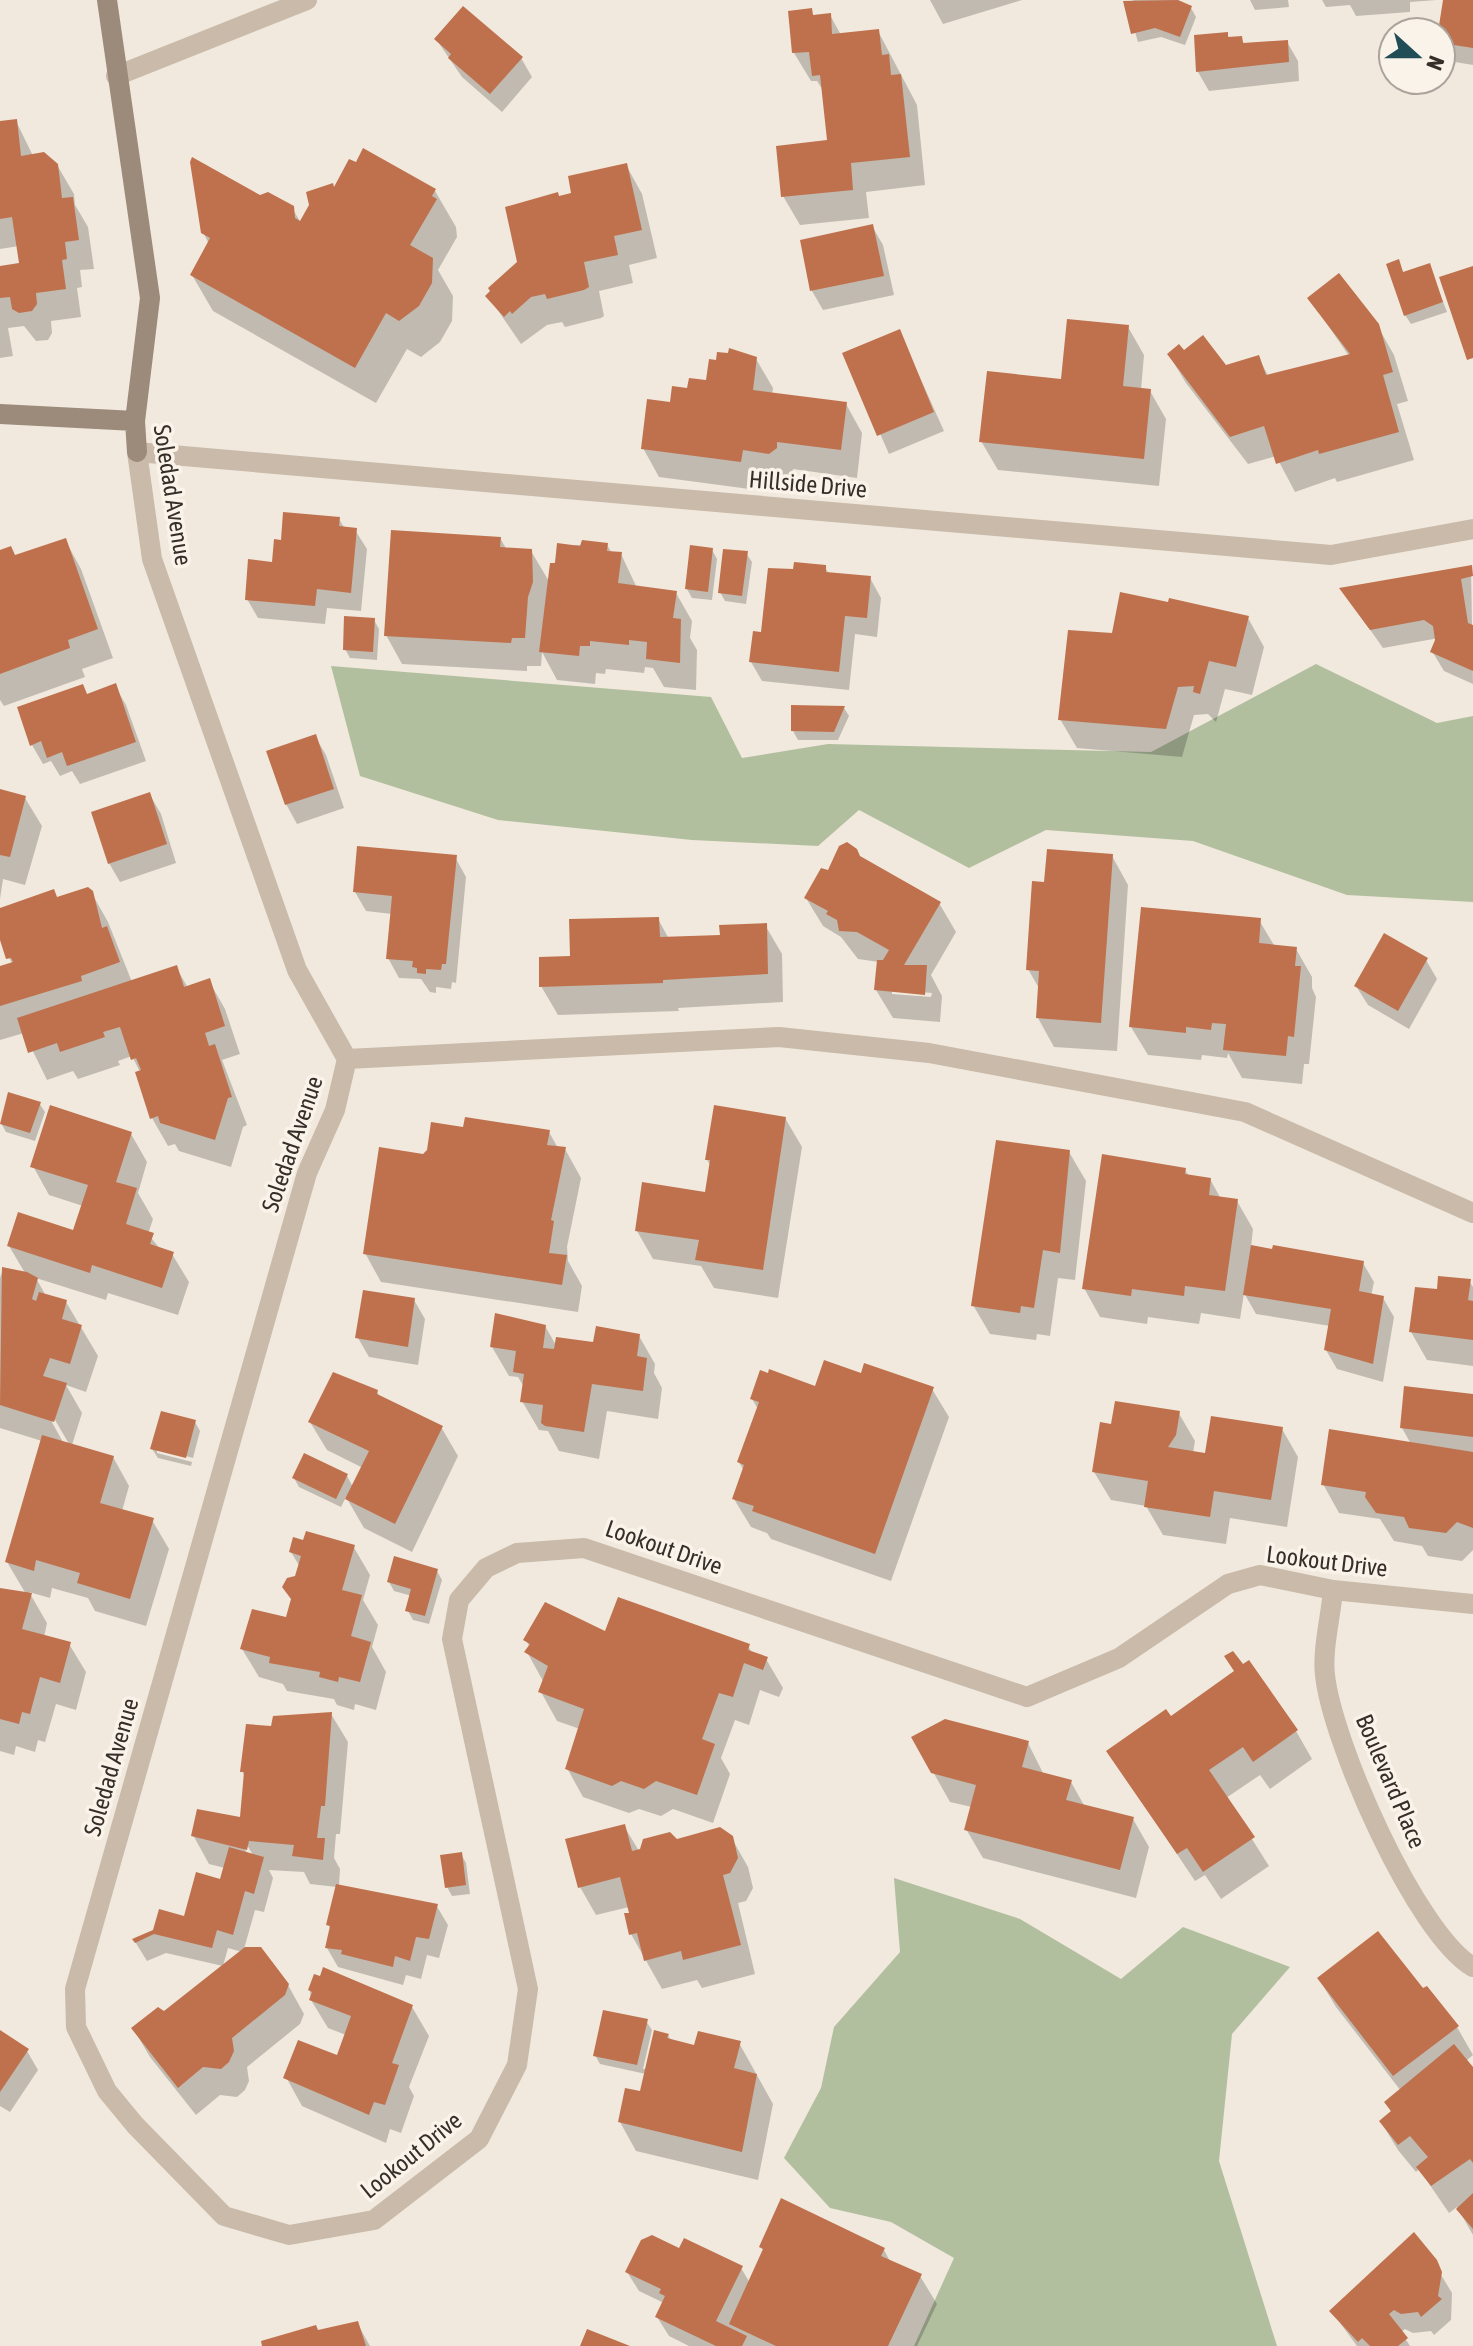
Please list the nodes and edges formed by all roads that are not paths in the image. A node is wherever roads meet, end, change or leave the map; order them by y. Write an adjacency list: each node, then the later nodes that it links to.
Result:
1 (107, 0): 3 (street, Soledad Avenue)
2 (307, 0): 3 (street)
3 (116, 76): 5 (street, Soledad Avenue)
4 (0, 414): 5 (street)
5 (135, 421): 6 (street, Soledad Avenue)
6 (137, 452): 7 (street, Hillside Drive); 8 (street, Soledad Avenue)
7 (1473, 529)
8 (347, 1059): 9 (street); 13 (street, Soledad Avenue)
9 (1473, 1213)
10 (1333, 1590): 11 (street, Lookout Drive); 12 (street, Boulevard Place); 13 (street, Lookout Drive)
11 (1473, 1604)
12 (1473, 1967)
13 (224, 2216)

